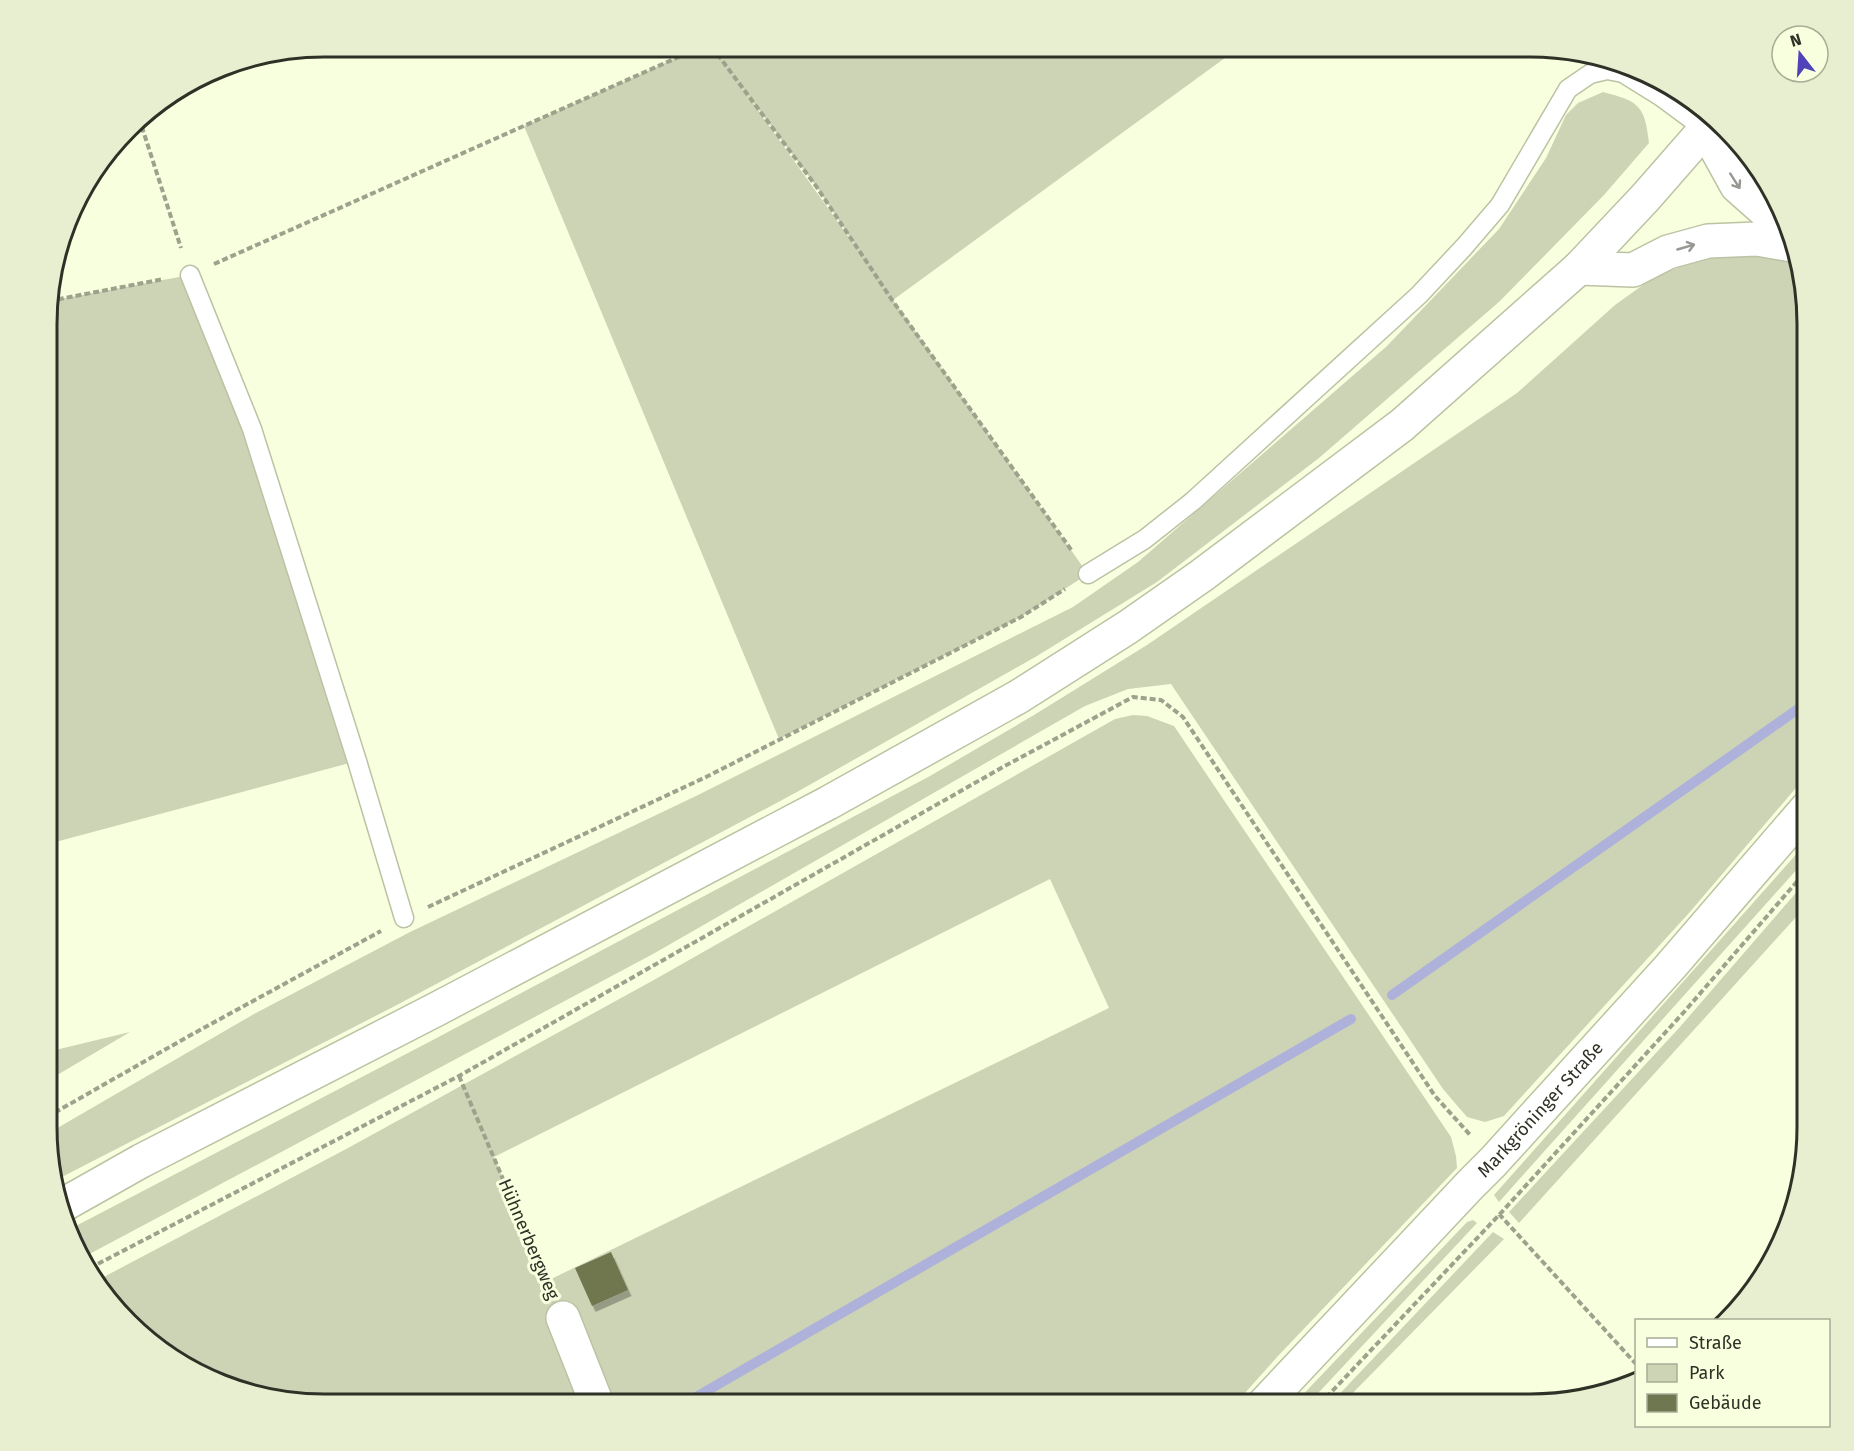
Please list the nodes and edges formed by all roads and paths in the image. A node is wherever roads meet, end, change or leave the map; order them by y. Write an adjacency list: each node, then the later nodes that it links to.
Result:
1 (679, 57): 12 (path)
2 (719, 57): 14 (path)
3 (1620, 72): 14 (lane)
4 (1626, 75): 5 (lane)
5 (1704, 122)
6 (142, 128): 12 (path)
7 (1715, 131): 11 (main road)
8 (1719, 135): 9 (main road, one-way to 9)
9 (1776, 221)
10 (1785, 244): 11 (main road, one-way to 10)
11 (1579, 268): 22 (main road)
12 (190, 275): 13 (path); 17 (lane)
13 (58, 299)
14 (1088, 574): 17 (path)
15 (1797, 820): 20 (main road, Markgröninger Straße)
16 (1797, 882): 23 (path)
17 (404, 918): 19 (path)
18 (459, 1076): 20 (path); 24 (path); 25 (path, Hühnerbergweg)
19 (57, 1111)
20 (1493, 1162): 21 (main road, Markgröninger Straße)
21 (1470, 1185): 23 (path); 28 (main road, Markgröninger Straße)
22 (68, 1202)
23 (1500, 1215): 26 (path); 29 (path)
24 (96, 1265)
25 (562, 1318): 27 (main road, Hühnerbergweg)
26 (1635, 1363)
27 (593, 1394)
28 (1273, 1394)
29 (1330, 1394)

